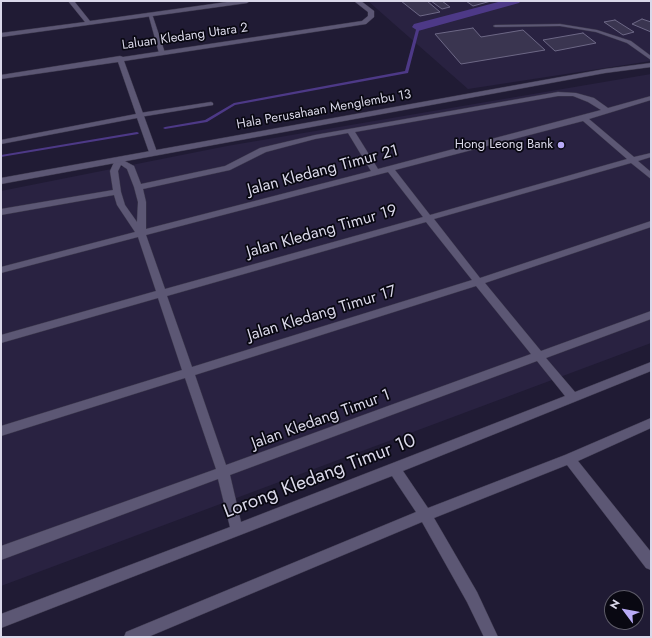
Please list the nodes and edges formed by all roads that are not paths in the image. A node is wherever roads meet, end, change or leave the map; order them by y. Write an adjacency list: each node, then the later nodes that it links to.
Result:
1 (80, 1): 4 (street)
2 (247, 1): 5 (street)
3 (357, 1): 9 (street, Laluan Kledang Utara 2)
4 (72, 2): 6 (street)
5 (150, 14): 6 (street); 9 (lane)
6 (88, 23): 8 (street)
7 (495, 26): 11 (lane)
8 (1, 35)
9 (162, 53): 10 (street, Laluan Kledang Utara 2)
10 (120, 58): 13 (street, Laluan Kledang Utara 2); 17 (street)
11 (651, 58)
12 (651, 65): 21 (street, Hala Perusahaan Menglembu 13)
13 (1, 77)
14 (651, 98): 16 (street, Jalan Kledang Timur 21)
15 (211, 104): 17 (lane)
16 (607, 111): 18 (street, Jalan Kledang Timur 21); 19 (street)
17 (140, 115): 20 (street); 21 (street)
18 (584, 118): 24 (street); 25 (street, Jalan Kledang Timur 21)
19 (350, 130): 26 (street); 29 (street)
20 (1, 142)
21 (153, 152): 23 (street, Hala Perusahaan Menglembu 13)
22 (651, 155): 24 (street, Jalan Kledang Timur 19)
23 (119, 160): 28 (street, Hala Perusahaan Menglembu 13); 29 (street); 30 (street)
24 (632, 160): 27 (street); 32 (street, Jalan Kledang Timur 19)
25 (390, 169): 26 (street, Jalan Kledang Timur 21); 32 (street)
26 (376, 172): 34 (street, Jalan Kledang Timur 21)
27 (651, 176)
28 (1, 181)
29 (138, 188): 34 (street)
30 (117, 192): 31 (street); 34 (street)
31 (1, 212)
32 (427, 218): 36 (street); 37 (street, Jalan Kledang Timur 19)
33 (651, 224): 36 (street, Jalan Kledang Timur 17)
34 (141, 234): 35 (street, Jalan Kledang Timur 21); 37 (street)
35 (1, 270)
36 (478, 282): 40 (street); 42 (street, Jalan Kledang Timur 17)
37 (161, 294): 39 (street, Jalan Kledang Timur 19); 42 (street)
38 (651, 315): 40 (street, Jalan Kledang Timur 1)
39 (1, 340)
40 (539, 357): 43 (street); 48 (street, Jalan Kledang Timur 1)
41 (651, 366): 43 (street, Lorong Kledang Timur 10)
42 (187, 371): 45 (street, Jalan Kledang Timur 17); 48 (street)
43 (573, 398): 47 (street, Lorong Kledang Timur 10)
44 (651, 423): 46 (street)
45 (1, 431)
46 (569, 459): 49 (street); 52 (street)
47 (396, 469): 49 (street); 50 (street, Lorong Kledang Timur 10)
48 (223, 473): 50 (street); 51 (street, Jalan Kledang Timur 1)
49 (426, 515): 54 (street); 55 (street)
50 (237, 530): 53 (street, Lorong Kledang Timur 10)
51 (1, 553)
52 (651, 563)
53 (1, 620)
54 (131, 637)
55 (491, 637)

